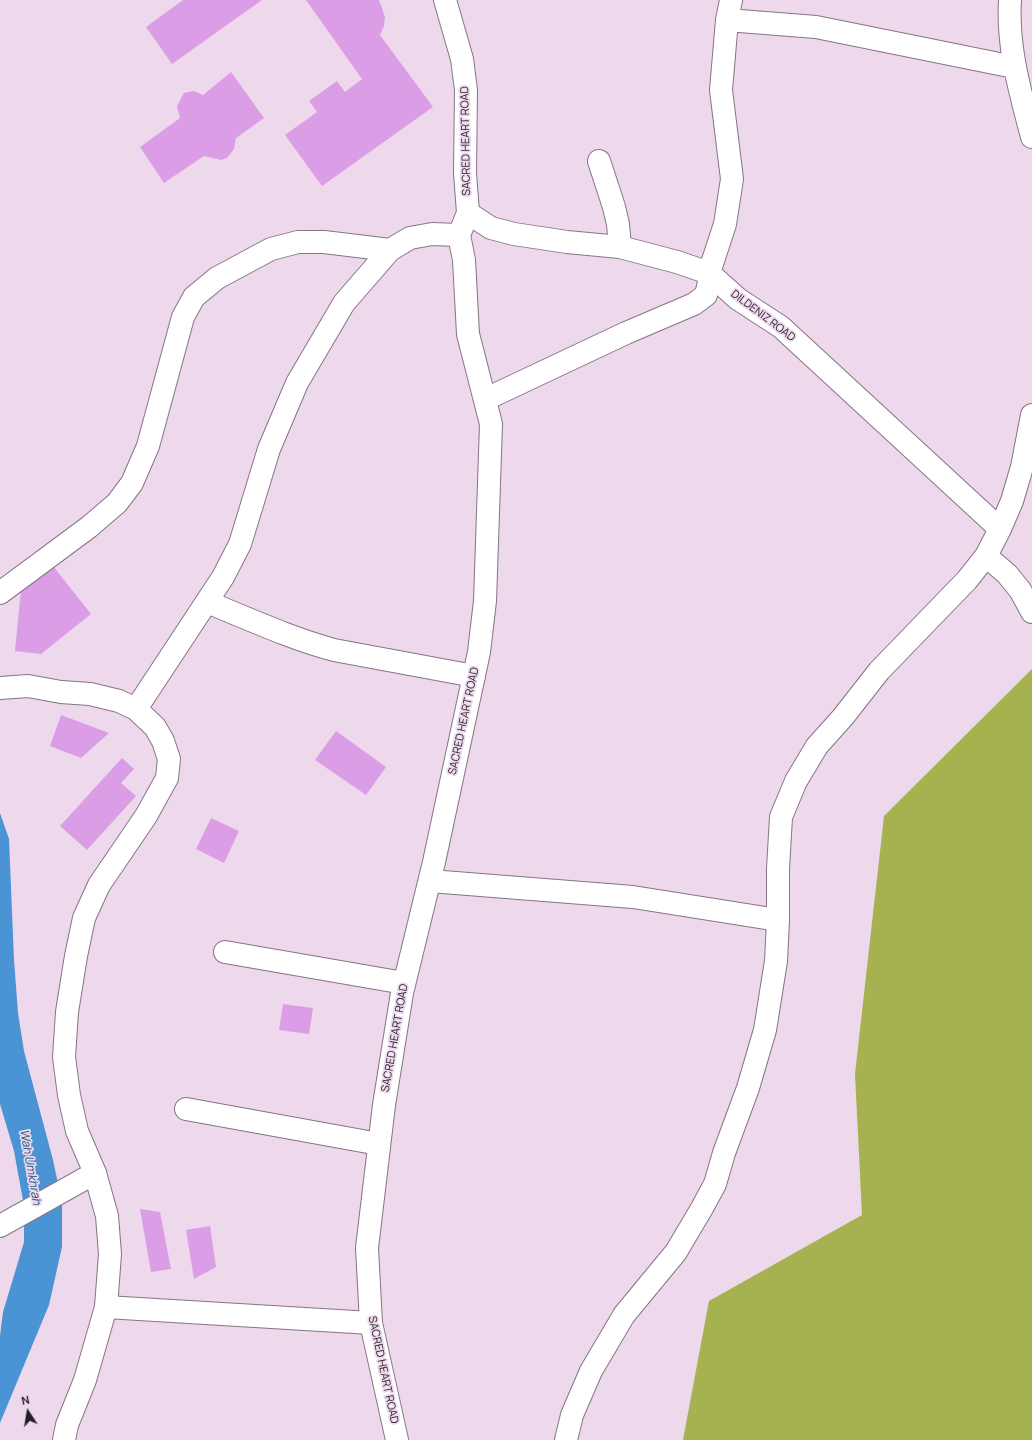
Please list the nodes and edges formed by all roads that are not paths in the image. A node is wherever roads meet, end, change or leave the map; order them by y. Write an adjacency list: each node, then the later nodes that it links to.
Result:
1 (445, 0): 7 (street, SACRED HEART ROAD)
2 (1010, 0): 4 (street)
3 (729, 10): 4 (street); 11 (street)
4 (1014, 67): 5 (street)
5 (1032, 137)
6 (600, 161): 9 (street)
7 (468, 213): 8 (street, SACRED HEART ROAD); 9 (street, DILDENIZ ROAD)
8 (459, 235): 10 (street); 12 (street, SACRED HEART ROAD)
9 (620, 247): 11 (street, DILDENIZ ROAD)
10 (390, 250): 16 (street); 17 (street)
11 (710, 273): 12 (street); 14 (street, DILDENIZ ROAD)
12 (486, 399): 19 (street, SACRED HEART ROAD)
13 (1032, 416): 14 (street)
14 (1000, 529): 15 (street)
15 (986, 556): 18 (street); 23 (street)
16 (0, 593)
17 (207, 602): 19 (street); 21 (street)
18 (1032, 612)
19 (474, 676): 22 (street, SACRED HEART ROAD)
20 (0, 688): 21 (street)
21 (136, 709): 28 (street)
22 (430, 881): 23 (street); 25 (street, SACRED HEART ROAD)
23 (778, 920): 34 (street)
24 (226, 952): 25 (street)
25 (404, 983): 27 (street, SACRED HEART ROAD)
26 (186, 1109): 27 (street)
27 (379, 1144): 31 (street, SACRED HEART ROAD)
28 (95, 1173): 29 (street); 30 (street)
29 (0, 1226)
30 (106, 1307): 31 (street); 32 (street)
31 (372, 1323): 33 (street, SACRED HEART ROAD)
32 (64, 1440)
33 (398, 1440)
34 (566, 1440)

